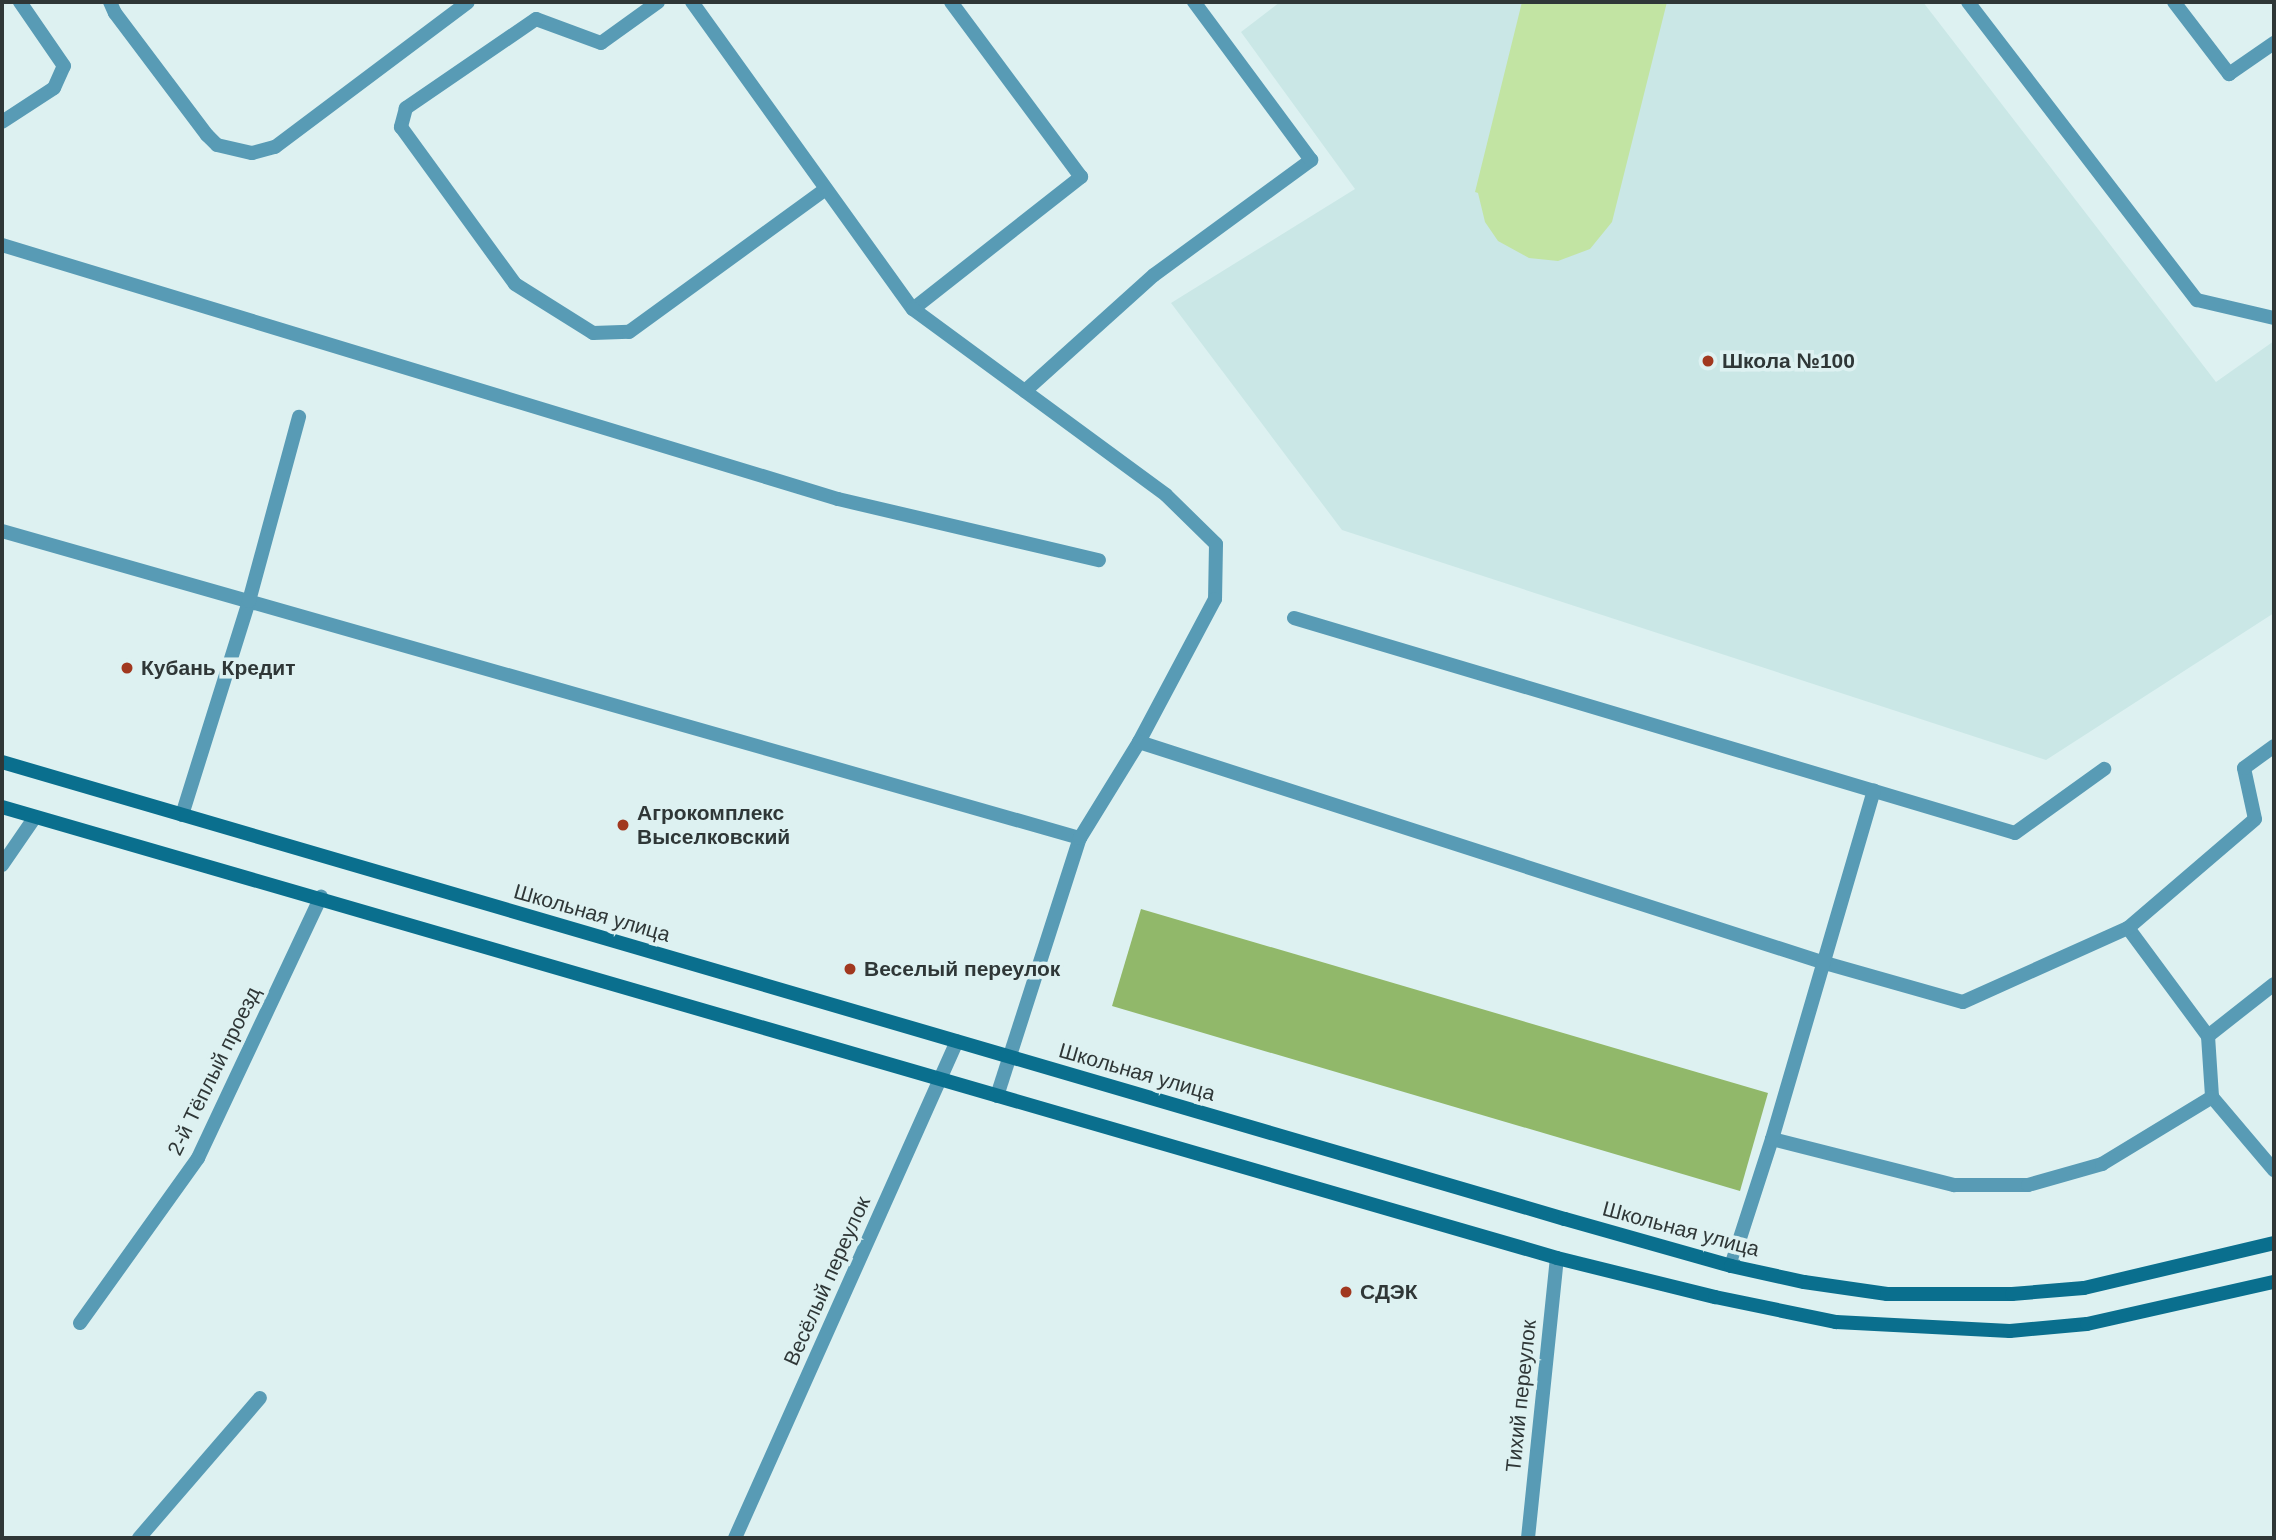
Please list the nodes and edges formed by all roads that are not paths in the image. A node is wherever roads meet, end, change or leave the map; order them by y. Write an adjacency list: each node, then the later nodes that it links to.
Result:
1 (20, 2): 11 (street)
2 (110, 2): 3 (street)
3 (468, 2)
4 (658, 2): 12 (street)
5 (692, 2): 12 (street)
6 (951, 2): 14 (street)
7 (1194, 2): 16 (street)
8 (1968, 2): 15 (street)
9 (2174, 2): 10 (street)
10 (2274, 43)
11 (2, 122)
12 (826, 189): 14 (street)
13 (2, 245): 19 (street)
14 (913, 309): 16 (street)
15 (2274, 318)
16 (1025, 391): 22 (street)
17 (299, 417): 20 (street)
18 (2, 531): 20 (street)
19 (1099, 560)
20 (249, 601): 28 (street); 30 (street)
21 (1294, 618): 26 (street)
22 (1139, 742): 30 (street); 34 (street)
23 (2274, 746): 33 (street)
24 (2, 762): 28 (main road, Школьная улица)
25 (2104, 769): 26 (street)
26 (1874, 791): 34 (street)
27 (2, 807): 29 (main road)
28 (182, 815): 37 (main road, Школьная улица)
29 (35, 817): 31 (street); 32 (main road)
30 (1080, 838): 38 (street)
31 (2, 865)
32 (321, 897): 39 (main road); 48 (street, 2-й Тёплый проезд)
33 (2128, 928): 34 (street); 36 (street)
34 (1825, 963): 42 (street)
35 (2274, 984): 36 (street)
36 (2208, 1035): 41 (street)
37 (957, 1041): 38 (main road, Школьная улица); 39 (street, Весёлый переулок)
38 (1010, 1057): 40 (street); 46 (main road, Школьная улица)
39 (941, 1079): 40 (main road); 51 (street, Весёлый переулок)
40 (997, 1096): 45 (main road)
41 (2212, 1097): 42 (street); 43 (street)
42 (1772, 1139): 46 (street)
43 (2274, 1170)
44 (2274, 1243): 46 (main road, Школьная улица)
45 (1556, 1258): 47 (main road); 52 (street, Тихий переулок)
46 (1731, 1266)
47 (2274, 1282)
48 (80, 1323)
49 (260, 1398): 50 (street)
50 (139, 1538)
51 (735, 1538)
52 (1528, 1538)

